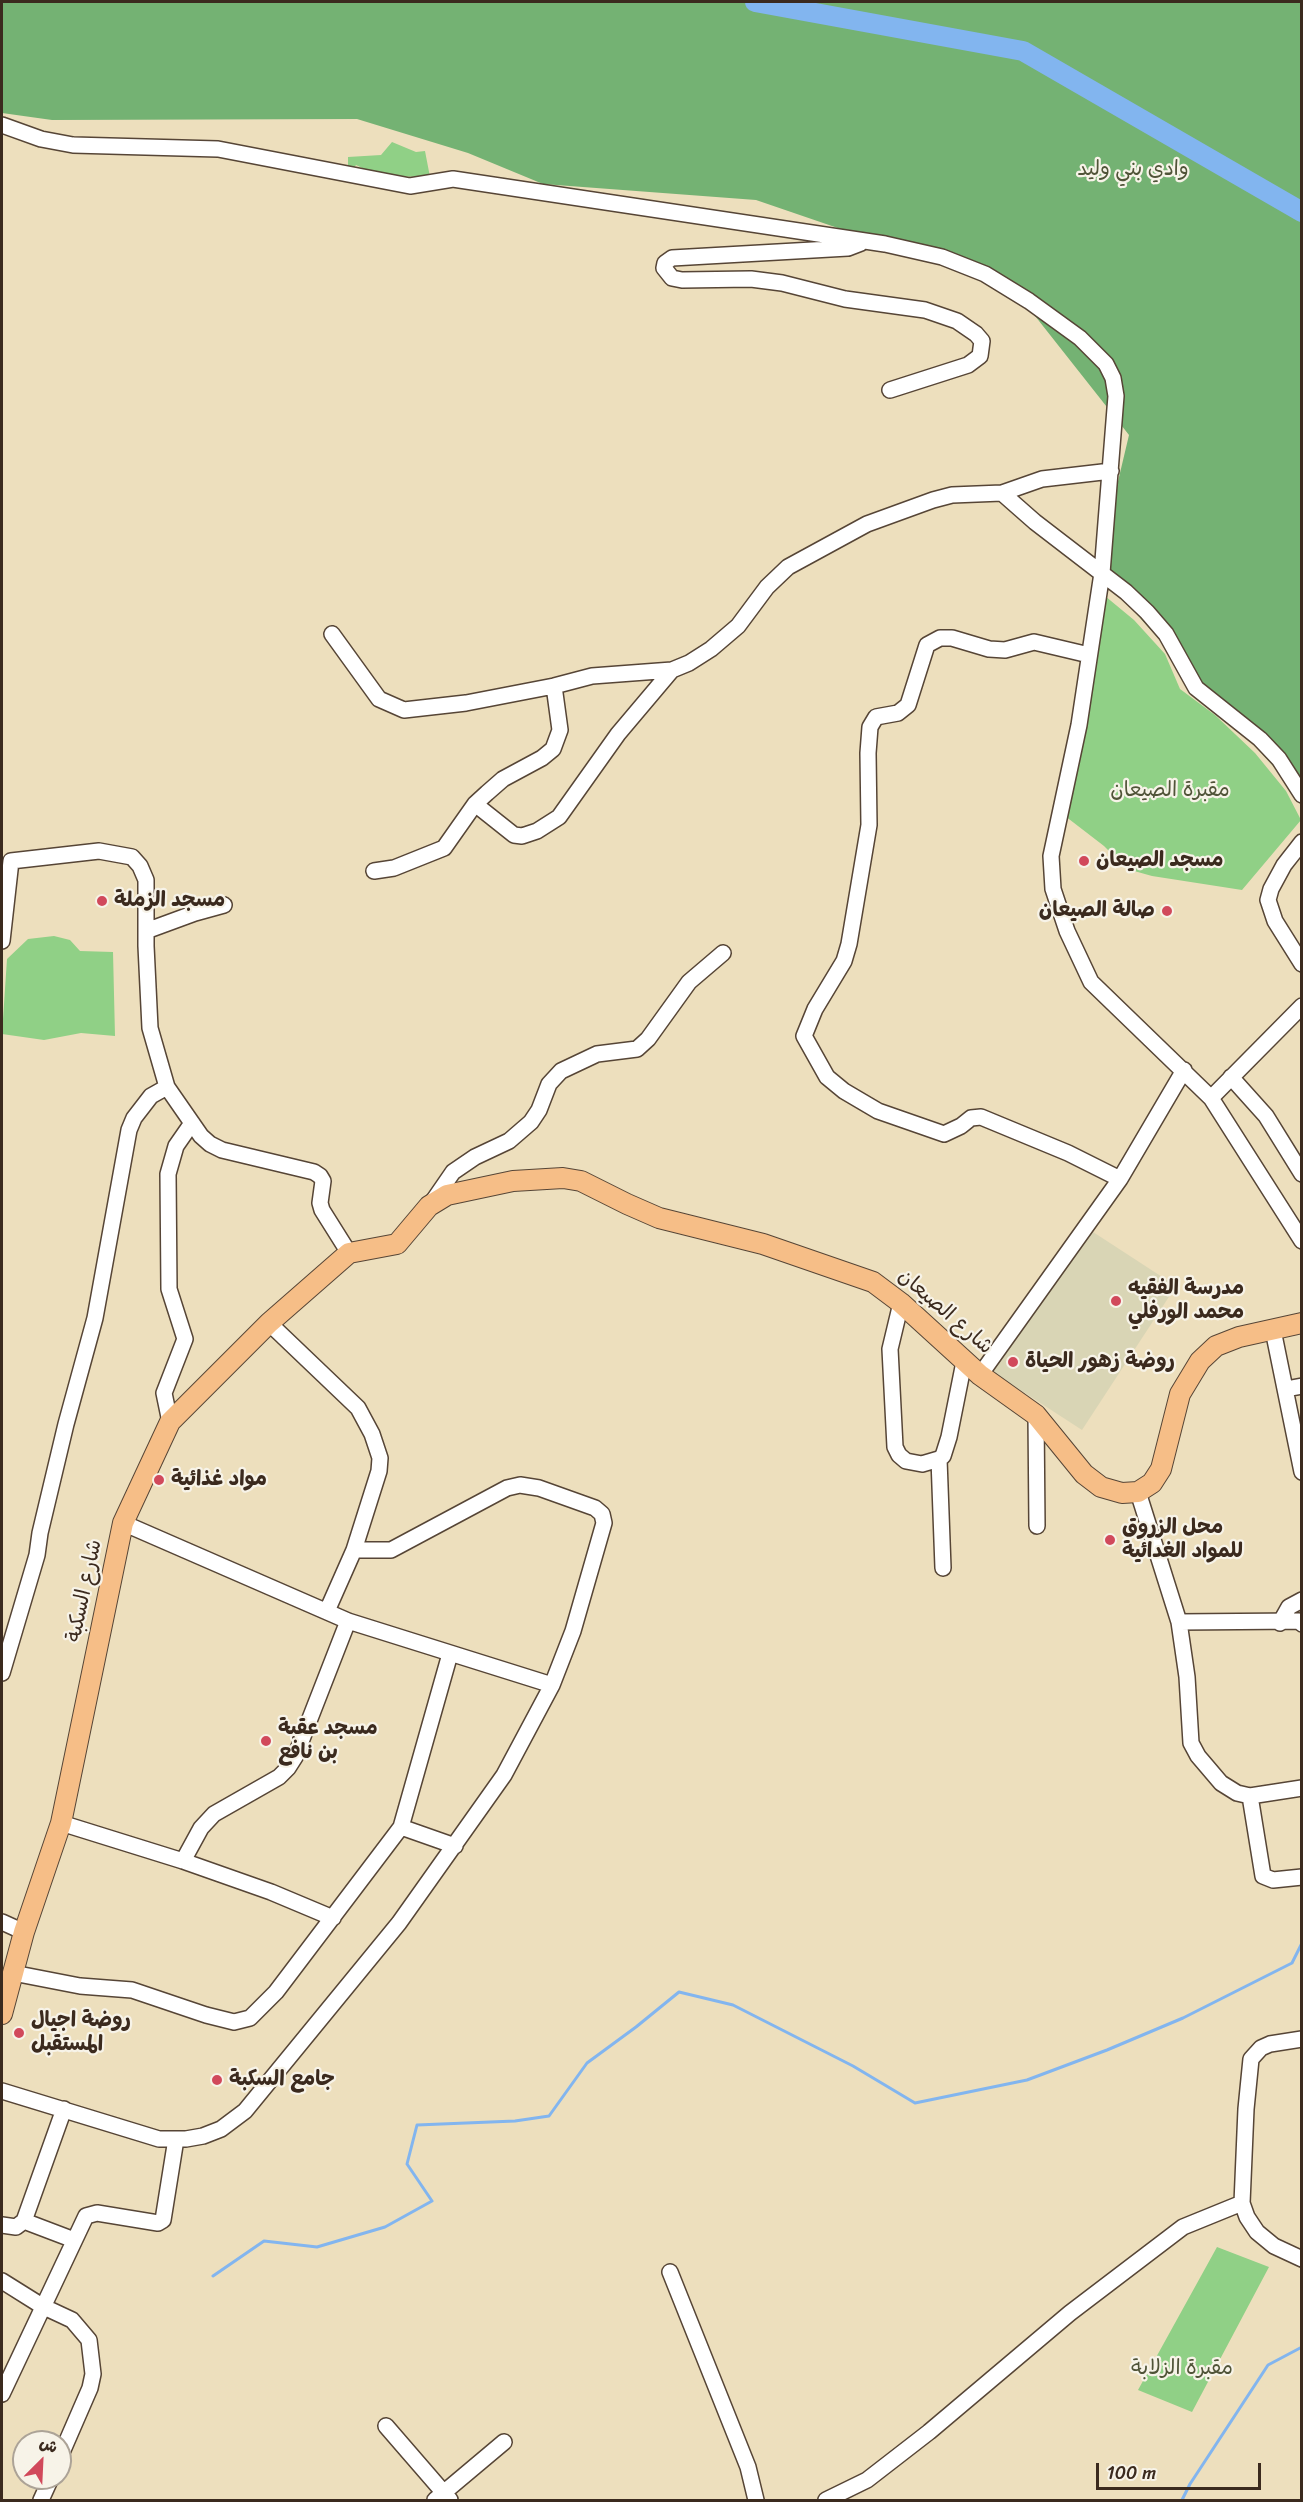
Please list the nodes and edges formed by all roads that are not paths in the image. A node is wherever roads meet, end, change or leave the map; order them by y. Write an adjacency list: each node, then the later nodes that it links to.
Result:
1 (2, 125): 2 (street)
2 (867, 241): 3 (street); 4 (street)
3 (891, 390)
4 (1111, 471): 5 (street); 6 (street)
5 (1002, 493): 6 (street); 9 (street)
6 (1102, 573): 8 (street); 11 (street)
7 (332, 634): 10 (street)
8 (1089, 654): 21 (street); 27 (street)
9 (672, 670): 10 (street); 12 (street)
10 (554, 686): 12 (street)
11 (1302, 795)
12 (475, 804): 14 (street)
13 (1302, 842): 19 (street)
14 (374, 871)
15 (224, 905): 16 (street)
16 (146, 932): 17 (street); 23 (street)
17 (2, 941)
18 (723, 953): 28 (street)
19 (1302, 964)
20 (1302, 1006): 22 (street)
21 (1184, 1070): 24 (street); 27 (street)
22 (1231, 1077): 24 (street); 26 (street)
23 (167, 1087): 25 (street); 54 (street)
24 (1211, 1098): 29 (street)
25 (192, 1123): 30 (street); 39 (street)
26 (1302, 1174)
27 (1120, 1179): 36 (street)
28 (429, 1206): 30 (main road, شارع الصيعان); 31 (main road, شارع الصيعان)
29 (1301, 1237)
30 (349, 1254): 32 (main road, شارع السكبة)
31 (901, 1303): 35 (main road, شارع الصيعان); 40 (street)
32 (269, 1323): 39 (main road, شارع السكبة); 45 (street)
33 (1302, 1323): 34 (main road)
34 (1273, 1330): 37 (street); 42 (main road)
35 (964, 1362): 36 (main road, شارع الصيعان); 40 (street)
36 (980, 1375): 38 (main road, شارع الصيعان)
37 (1294, 1387): 41 (street)
38 (1036, 1415): 42 (main road, شارع الصيعان); 44 (street)
39 (170, 1422): 43 (main road, شارع السكبة)
40 (939, 1459): 46 (street)
41 (1302, 1472)
42 (1137, 1492): 50 (street)
43 (123, 1523): 48 (street); 58 (main road, شارع السكبة)
44 (1037, 1526)
45 (354, 1550): 48 (street); 55 (street)
46 (943, 1568)
47 (1302, 1600): 51 (street)
48 (327, 1611): 49 (street)
49 (348, 1621): 53 (street); 61 (street)
50 (1179, 1622): 51 (street); 57 (street)
51 (1280, 1623): 52 (street)
52 (1302, 1624)
53 (450, 1653): 55 (street); 59 (street)
54 (2, 1673)
55 (552, 1685): 60 (street)
56 (1302, 1788): 57 (street)
57 (1250, 1796): 62 (street)
58 (61, 1823): 61 (street); 65 (main road, شارع السكبة)
59 (400, 1827): 60 (street); 63 (street)
60 (455, 1846): 71 (street)
61 (183, 1861): 63 (street)
62 (1302, 1877)
63 (333, 1918): 66 (street)
64 (2, 1923): 65 (street)
65 (24, 1932): 66 (main road, شارع السكبة)
66 (13, 1973): 67 (main road, شارع السكبة)
67 (2, 2014)
68 (1302, 2039): 72 (street)
69 (2, 2091): 70 (street)
70 (64, 2109): 71 (street); 73 (street)
71 (176, 2139): 75 (street)
72 (1242, 2203): 76 (street); 86 (street)
73 (24, 2221): 74 (street); 75 (street)
74 (2, 2225)
75 (74, 2240): 79 (street)
76 (1302, 2259)
77 (670, 2272): 85 (street)
78 (2, 2282): 79 (street)
79 (42, 2306): 80 (street); 82 (street)
80 (2, 2394)
81 (386, 2426): 84 (street)
82 (72, 2430)
83 (504, 2442): 84 (street)
84 (443, 2498)
85 (756, 2500)
86 (826, 2500)

